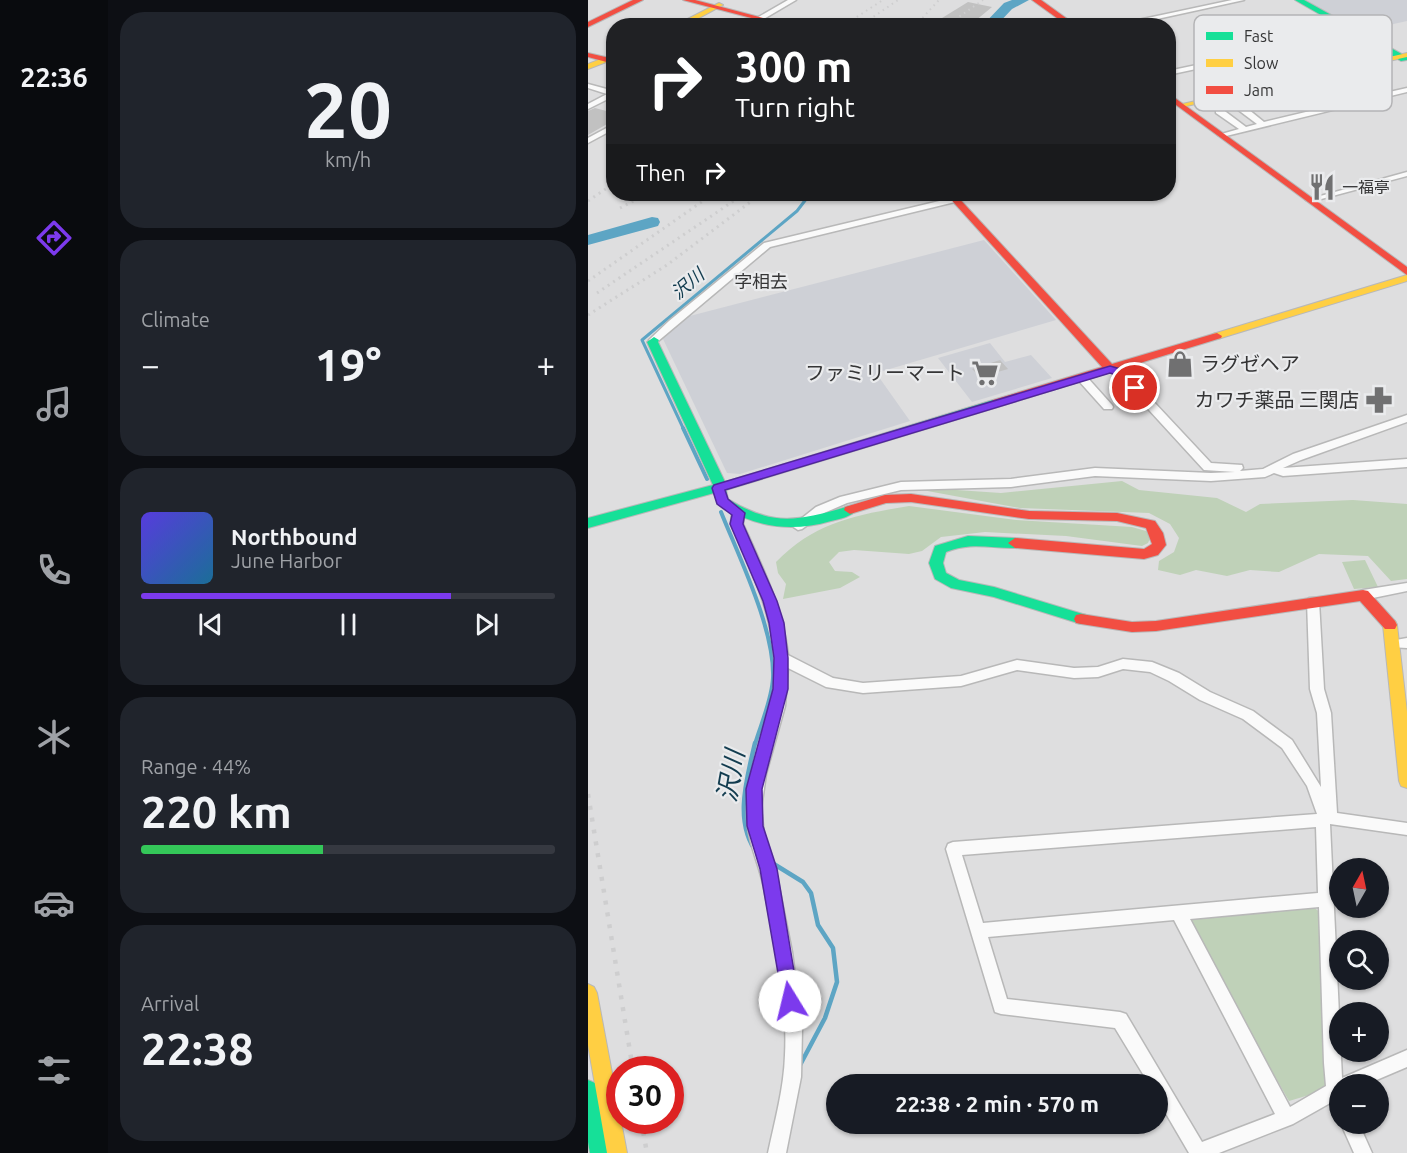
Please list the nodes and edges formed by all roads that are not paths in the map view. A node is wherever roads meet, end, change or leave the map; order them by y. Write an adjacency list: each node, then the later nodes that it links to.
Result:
1 (639, 0): 15 (main road)
2 (687, 0): 9 (main road)
3 (729, 0): 9 (main road)
4 (793, 0): 12 (street)
5 (1036, 0): 13 (main road)
6 (1299, 0): 10 (main road)
7 (1238, 1): 8 (street); 14 (street)
8 (1245, 7)
9 (715, 8): 11 (main road); 12 (main road)
10 (1325, 15)
11 (694, 18)
12 (759, 18)
13 (1062, 18)
14 (1153, 18)
15 (588, 25)
16 (588, 55): 17 (main road)
17 (606, 58)
18 (606, 61): 19 (main road)
19 (588, 67)
20 (1194, 67): 21 (street)
21 (1176, 71)
22 (588, 86): 24 (street)
23 (1407, 90): 25 (street)
24 (606, 91)
25 (1392, 94)
26 (606, 97): 30 (street)
27 (1176, 101): 29 (main road)
28 (1194, 102): 29 (main road)
29 (1182, 105): 37 (main road)
30 (588, 107)
31 (1219, 111): 35 (street)
32 (1245, 111): 34 (street)
33 (1321, 111): 34 (street)
34 (1263, 125): 35 (street)
35 (1244, 129): 37 (street)
36 (606, 131): 38 (street)
37 (1221, 135): 40 (main road)
38 (588, 141)
39 (1407, 174): 40 (street)
40 (1310, 200): 43 (main road)
41 (934, 201): 45 (street)
42 (958, 201): 46 (main road)
43 (1407, 272)
44 (1407, 278): 46 (main road)
45 (654, 340): 52 (main road)
46 (1110, 369): 47 (main road); 51 (street)
47 (1082, 378): 48 (street); 52 (main road)
48 (1108, 407)
49 (1407, 418): 51 (street)
50 (1407, 463): 51 (street)
51 (1275, 470): 55 (street)
52 (718, 488): 53 (main road); 54 (main road)
53 (738, 513): 55 (main road); 60 (street)
54 (588, 523)
55 (798, 526): 58 (main road)
56 (1407, 587): 57 (street)
57 (1363, 595): 58 (main road); 59 (main road)
58 (1313, 601): 62 (street)
59 (1400, 644): 61 (main road)
60 (781, 658): 62 (street); 78 (street)
61 (1407, 781)
62 (1326, 819): 63 (street); 64 (street); 66 (street)
63 (1407, 829)
64 (1327, 899): 65 (street); 70 (street)
65 (1179, 914): 66 (street); 74 (street)
66 (978, 931): 79 (street)
67 (588, 993): 68 (main road)
68 (592, 1036): 77 (main road)
69 (1407, 1058): 71 (street)
70 (1336, 1074)
71 (1375, 1074)
72 (588, 1090): 76 (main road)
73 (1329, 1097): 74 (street)
74 (1287, 1118): 79 (street)
75 (1354, 1134): 80 (street)
76 (600, 1153)
77 (617, 1153)
78 (777, 1153)
79 (1199, 1153)
80 (1363, 1153)

